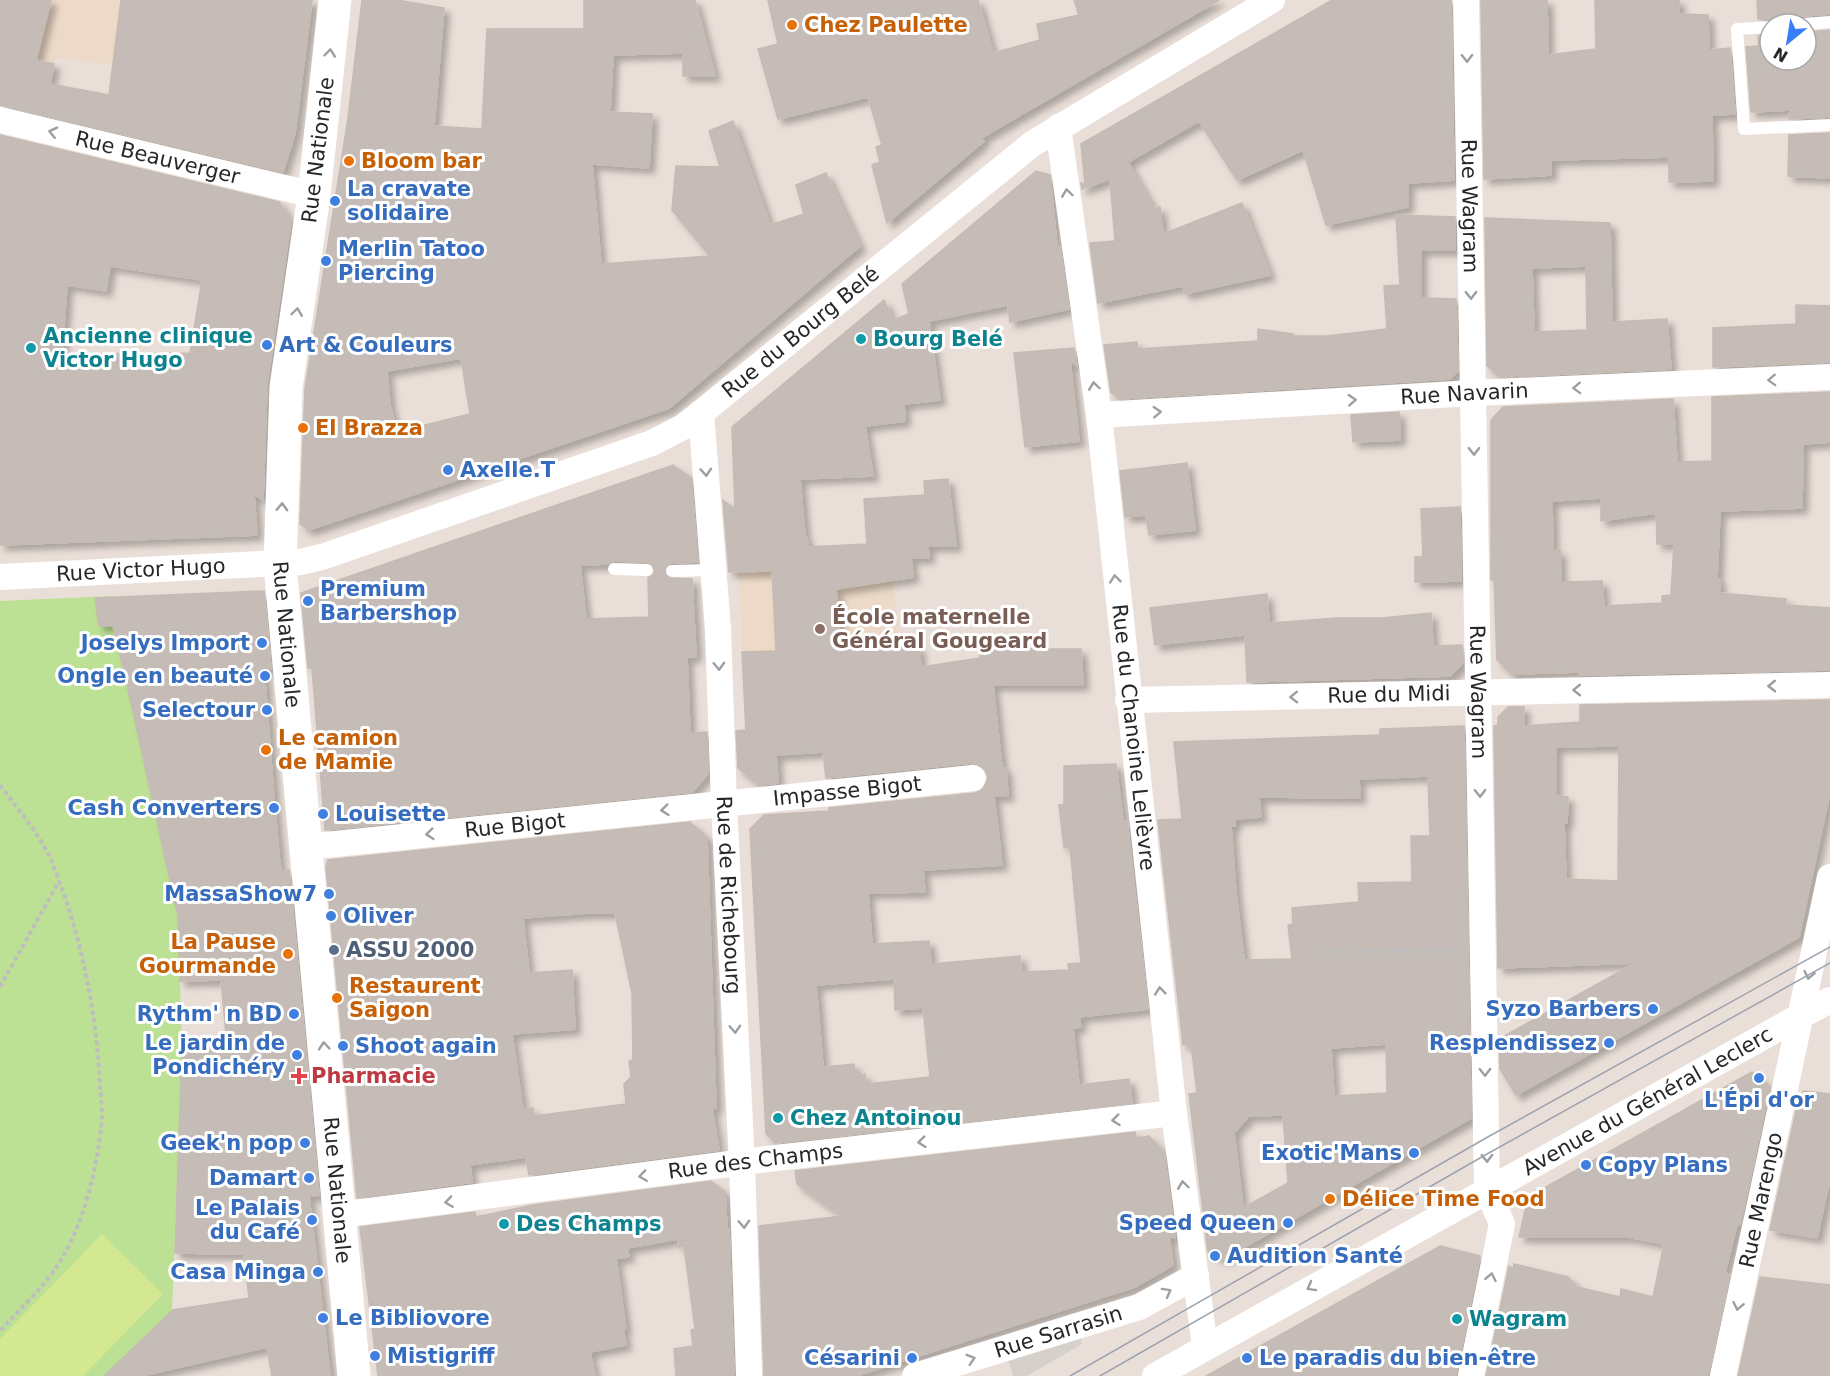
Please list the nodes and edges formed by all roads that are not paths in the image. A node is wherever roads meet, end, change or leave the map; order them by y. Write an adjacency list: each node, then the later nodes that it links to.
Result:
1 (335, 0): 8 (main road, Rue Nationale, one-way to 1)
2 (1272, 0): 7 (street, Rue du Bourg Belé)
3 (1466, 0): 10 (street, Rue Wagram, one-way to 10)
4 (1758, 28): 6 (lane)
5 (0, 120): 8 (street, Rue Beauverger, one-way to 5)
6 (1830, 125)
7 (1058, 127): 11 (street, Rue du Bourg Belé); 12 (street, Rue du Chanoine Lelièvre, one-way to 7)
8 (314, 195): 13 (main road, Rue Nationale, one-way to 8)
9 (1830, 377): 10 (street, Rue Navarin, one-way to 10)
10 (1473, 393): 12 (street, Rue Navarin, one-way to 10); 20 (street, Rue Wagram, one-way to 20)
11 (701, 413): 13 (street, Rue du Bourg Belé); 16 (street, Rue de Richebourg, one-way to 16)
12 (1099, 415): 21 (street, Rue du Chanoine Lelièvre, one-way to 12)
13 (280, 565): 18 (street, Rue Victor Hugo); 24 (main road, Rue Nationale)
14 (614, 569): 15 (lane)
15 (647, 570)
16 (713, 570): 17 (lane); 23 (street, Rue de Richebourg, one-way to 23)
17 (672, 571)
18 (0, 576)
19 (1830, 684): 20 (street, Rue du Midi, one-way to 20)
20 (1478, 693): 21 (street, Rue du Midi, one-way to 21); 29 (street, Rue Wagram, one-way to 29)
21 (1128, 700): 27 (street, Rue du Chanoine Lelièvre, one-way to 21)
22 (973, 778): 23 (street, Impasse Bigot)
23 (723, 804): 24 (street, Rue Bigot, one-way to 24); 28 (street, Rue de Richebourg, one-way to 28)
24 (306, 847): 30 (main road, Rue Nationale, one-way to 24)
25 (1830, 877): 26 (street, Rue Marengo, one-way to 26)
26 (1807, 1012): 29 (street, Avenue du Général Leclerc); 38 (street, Rue Marengo, one-way to 38)
27 (1174, 1113): 28 (street, Rue des Champs, one-way to 28); 31 (street, Rue du Chanoine Lelièvre, one-way to 27)
28 (742, 1163): 30 (street, Rue des Champs, one-way to 30); 34 (street, Rue de Richebourg, one-way to 34)
29 (1487, 1189): 32 (street, Avenue du Général Leclerc, one-way to 32); 37 (street, Rue Wagram, one-way to 29)
30 (339, 1215): 33 (main road, Rue Nationale)
31 (1196, 1276): 32 (street, Rue du Chanoine Lelièvre); 35 (street, Rue Sarrasin, one-way to 31)
32 (1205, 1347): 36 (street, Avenue du Général Leclerc)
33 (354, 1376)
34 (749, 1376)
35 (915, 1376)
36 (1155, 1376)
37 (1471, 1376)
38 (1723, 1376)

